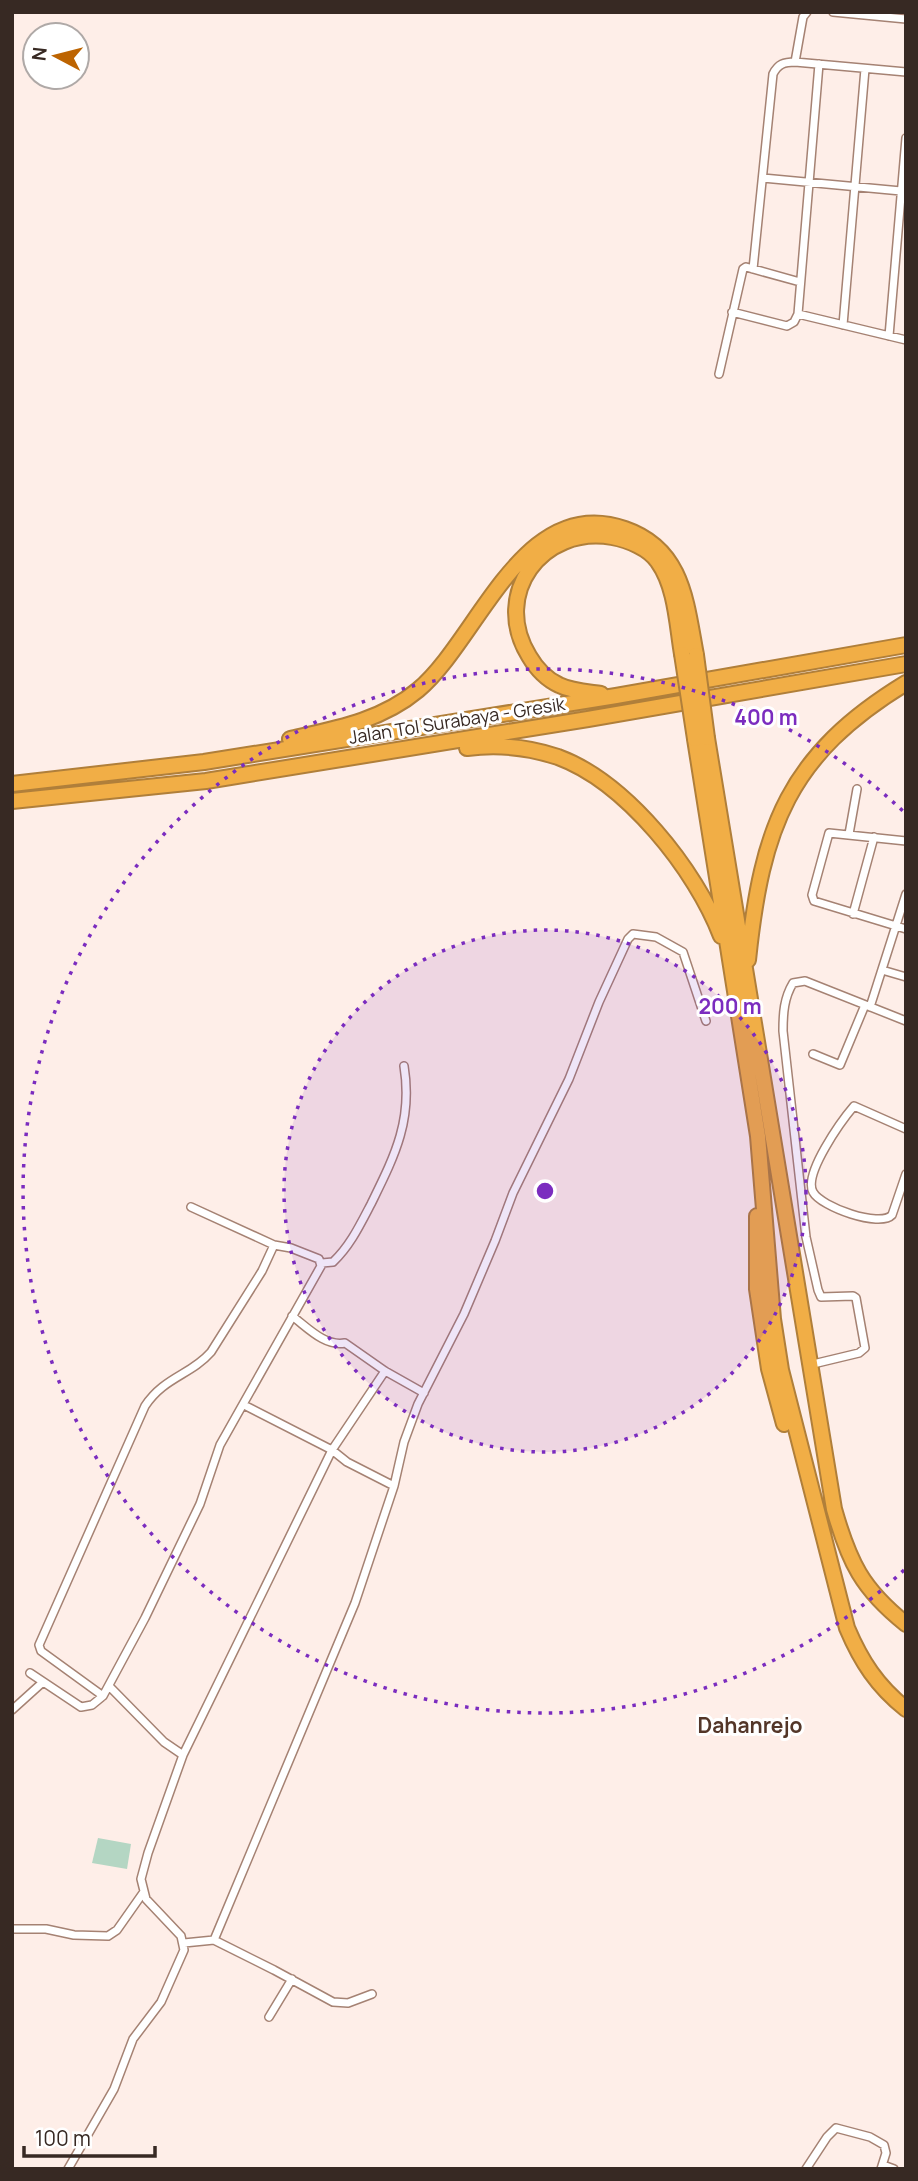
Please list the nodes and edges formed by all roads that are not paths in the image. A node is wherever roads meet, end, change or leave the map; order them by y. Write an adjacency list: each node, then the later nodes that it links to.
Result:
1 (807, 12): 5 (street)
2 (833, 12): 3 (street)
3 (878, 14): 4 (street)
4 (906, 19)
5 (795, 62): 6 (street); 10 (street)
6 (819, 64): 7 (street); 11 (street)
7 (865, 69): 8 (street); 12 (street)
8 (906, 72)
9 (906, 138): 13 (street)
10 (763, 177): 11 (street); 14 (street)
11 (808, 183): 12 (street); 15 (street)
12 (854, 187): 13 (street); 18 (street)
13 (901, 191): 19 (street)
14 (753, 270): 15 (street); 16 (street)
15 (800, 282): 17 (street)
16 (732, 312): 17 (street); 21 (street)
17 (798, 314): 18 (street)
18 (843, 325): 19 (street)
19 (889, 336): 20 (street)
20 (906, 340)
21 (719, 374)
22 (906, 645): 26 (highway, Jalan Tol Surabaya - Gresik)
23 (689, 654): 26 (highway); 27 (highway, bridge); 29 (highway)
24 (906, 664): 28 (highway, Jalan Tol Surabaya - Gresik)
25 (906, 683): 43 (highway)
26 (616, 696): 29 (highway, Jalan Tol Surabaya - Gresik)
27 (701, 738): 40 (highway); 43 (highway)
28 (334, 761): 32 (highway, Jalan Tol Surabaya - Gresik); 40 (highway)
29 (204, 762): 30 (highway)
30 (12, 784)
31 (857, 789): 33 (street)
32 (12, 801)
33 (849, 834): 34 (street); 37 (street)
34 (874, 837): 35 (street); 37 (street)
35 (906, 841)
36 (906, 894): 38 (street)
37 (853, 914): 38 (street)
38 (895, 927): 39 (street); 41 (street)
39 (906, 929)
40 (733, 966): 66 (highway)
41 (882, 970): 42 (street); 44 (street)
42 (906, 976)
43 (746, 979): 55 (highway)
44 (867, 1006): 46 (street); 47 (street); 55 (street)
45 (706, 1021): 57 (street)
46 (906, 1021)
47 (813, 1054)
48 (404, 1066): 53 (street)
49 (906, 1129): 50 (street)
50 (906, 1174)
51 (191, 1207): 52 (street)
52 (274, 1245): 53 (street); 65 (street)
53 (322, 1263): 54 (street)
54 (292, 1316): 56 (street); 58 (street)
55 (809, 1365): 61 (highway)
56 (385, 1371): 57 (street); 59 (street)
57 (424, 1393): 60 (street)
58 (244, 1405): 59 (street); 64 (street)
59 (332, 1450): 60 (street); 68 (street)
60 (394, 1486): 71 (street)
61 (906, 1624)
62 (30, 1673): 63 (street)
63 (43, 1682): 65 (street); 67 (street)
64 (109, 1686): 65 (street); 68 (street)
65 (103, 1696)
66 (906, 1709)
67 (12, 1710)
68 (183, 1755): 69 (street)
69 (143, 1893): 70 (street); 72 (street)
70 (12, 1928)
71 (214, 1940): 72 (street); 73 (street)
72 (184, 1942): 77 (street)
73 (292, 1979): 74 (street); 75 (street)
74 (372, 1994)
75 (269, 2017)
76 (882, 2167): 78 (street); 79 (street)
77 (68, 2169)
78 (806, 2169)
79 (894, 2169)

